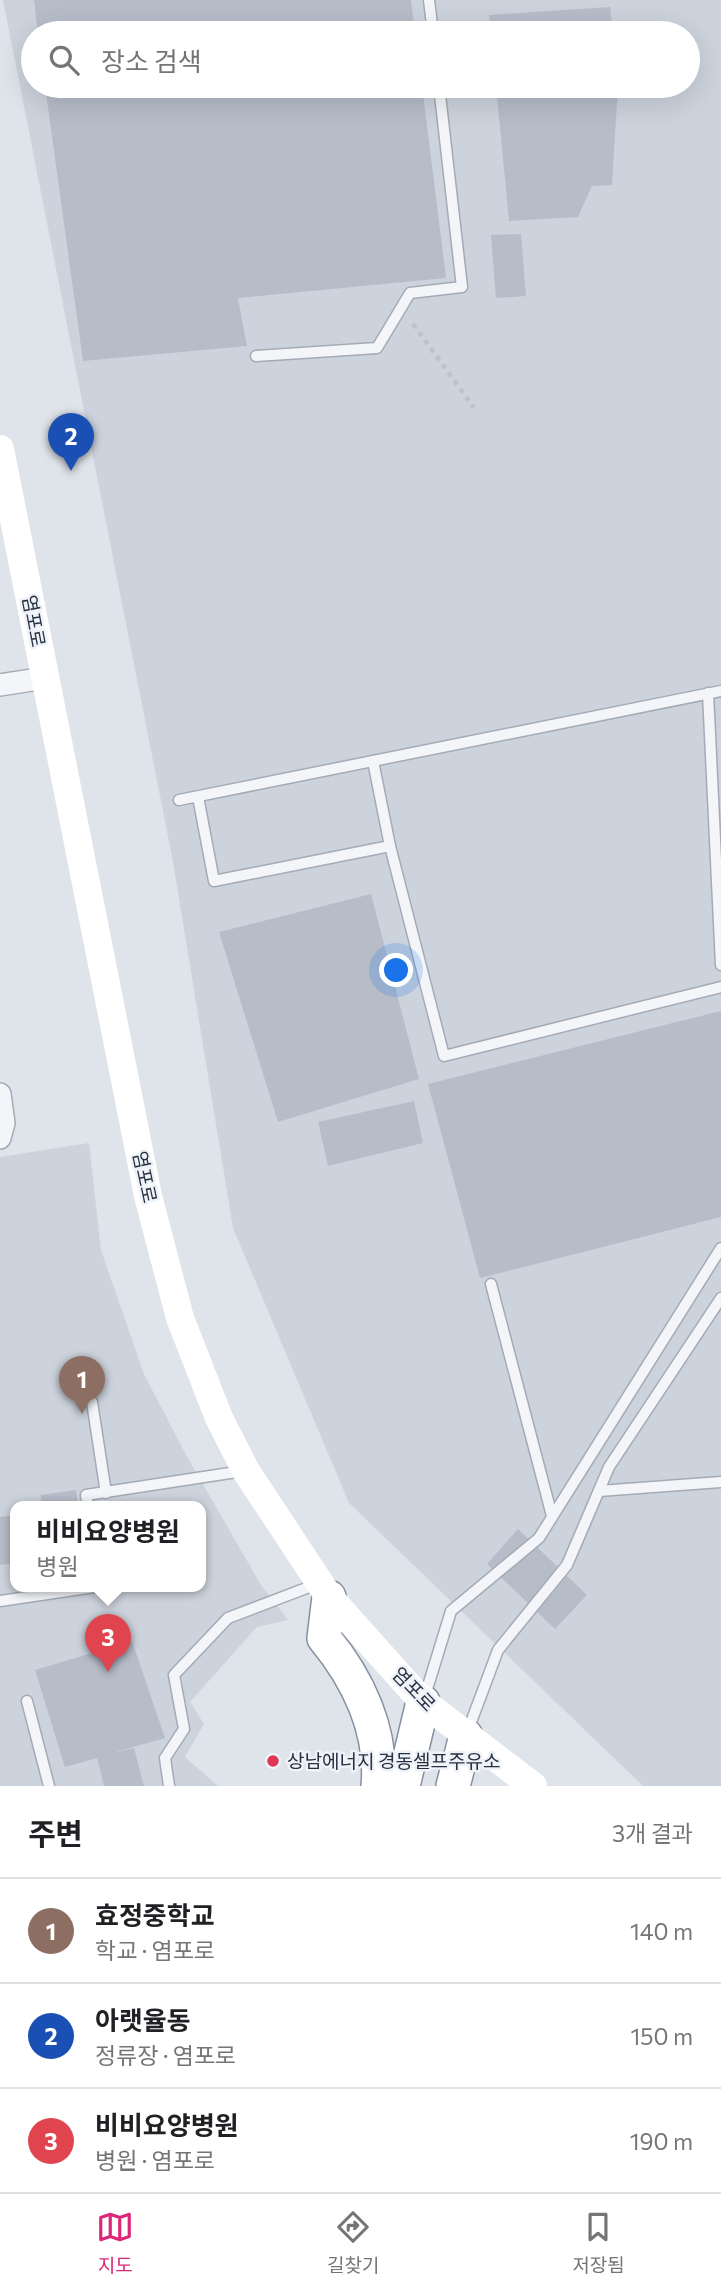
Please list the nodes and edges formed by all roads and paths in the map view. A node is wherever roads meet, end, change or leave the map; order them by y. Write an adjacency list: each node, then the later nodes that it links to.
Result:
1 (429, 0): 2 (lane)
2 (432, 21)
3 (440, 98): 4 (lane)
4 (401, 308): 5 (lane); 6 (path)
5 (256, 356)
6 (474, 408)
7 (0, 449): 8 (main road, 염포로)
8 (45, 678): 9 (street); 24 (main road, 염포로)
9 (0, 685)
10 (721, 691): 11 (lane)
11 (709, 693): 12 (lane); 16 (lane)
12 (373, 761): 13 (lane); 15 (lane)
13 (198, 797): 14 (lane); 15 (lane)
14 (179, 800)
15 (390, 846): 17 (lane)
16 (721, 965)
17 (721, 987)
18 (0, 1094): 19 (street)
19 (0, 1138)
20 (721, 1248): 29 (lane)
21 (491, 1284): 29 (lane)
22 (721, 1298): 26 (lane)
23 (92, 1402): 27 (lane)
24 (246, 1471): 27 (lane); 30 (main road, 염포로)
25 (721, 1482): 26 (lane)
26 (599, 1491): 35 (lane)
27 (106, 1493): 28 (lane)
28 (87, 1501)
29 (552, 1516): 34 (lane)
30 (325, 1590): 34 (main road, 염포로); 37 (lane); 38 (highway)
31 (61, 1592): 32 (lane)
32 (0, 1601)
33 (27, 1701): 36 (lane)
34 (423, 1702): 35 (main road, 염포로); 39 (highway)
35 (466, 1736): 40 (highway); 41 (main road, 염포로)
36 (49, 1786)
37 (169, 1786)
38 (378, 1786)
39 (403, 1786)
40 (453, 1786)
41 (533, 1786)

